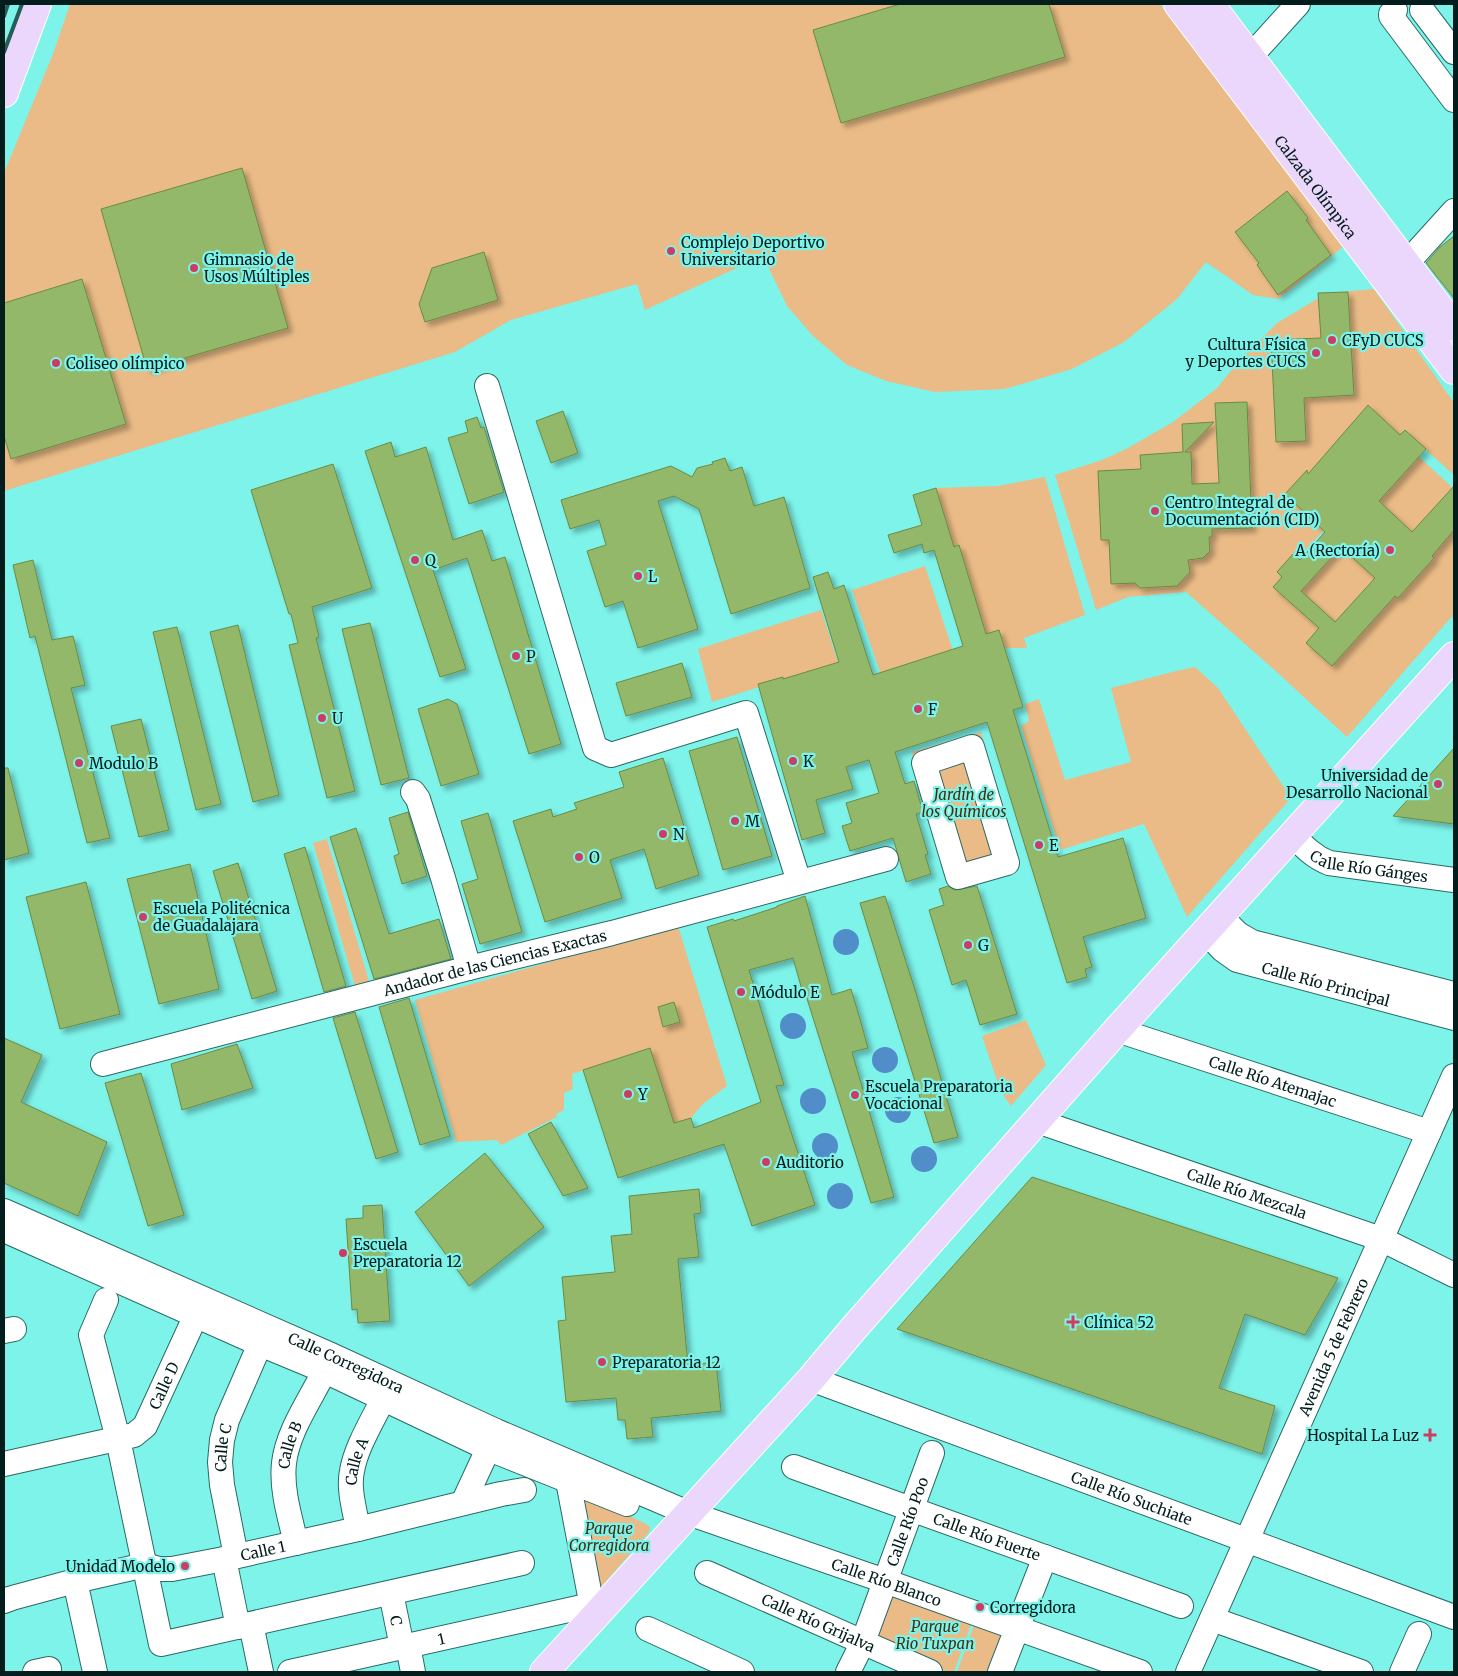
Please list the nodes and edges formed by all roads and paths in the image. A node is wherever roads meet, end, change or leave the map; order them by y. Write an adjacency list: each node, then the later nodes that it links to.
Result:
1 (37, 4): 10 (main road)
2 (1178, 4): 15 (main road, Calzada Olímpica)
3 (1210, 4): 9 (main road, Calzada Olímpica)
4 (1298, 4): 9 (street)
5 (1395, 10): 8 (street)
6 (1422, 10): 7 (street)
7 (1449, 46): 8 (street)
8 (1422, 56): 11 (street)
9 (1250, 57): 13 (main road, Calzada Olímpica)
10 (4, 93)
11 (1454, 100)
12 (1454, 212): 13 (street)
13 (1406, 264): 14 (main road, Calzada Olímpica)
14 (1454, 327)
15 (1454, 370)
16 (487, 386): 23 (street)
17 (1454, 656): 19 (main road)
18 (413, 792): 25 (street)
19 (1293, 835): 22 (street, Calle Río Gánges); 24 (main road)
20 (886, 859): 23 (street, Andador de las Ciencias Exactas)
21 (987, 870): 21 (street)
22 (1454, 880)
23 (799, 882): 25 (street, Andador de las Ciencias Exactas)
24 (1213, 924): 26 (street, Calle Río Principal); 27 (street, Calle Río Principal); 28 (main road)
25 (469, 968): 29 (street, Andador de las Ciencias Exactas)
26 (1454, 994)
27 (1454, 1018)
28 (1117, 1030): 31 (main road); 32 (street, Calle Río Atemajac)
29 (103, 1064)
30 (1454, 1076): 32 (street, Avenida 5 de Febrero)
31 (1037, 1121): 34 (street, Calle Río Mezcala); 41 (main road)
32 (1429, 1132): 34 (street, Avenida 5 de Febrero)
33 (5, 1220): 35 (street, Calle Corregidora)
34 (1382, 1239): 36 (street, Calle Río Mezcala); 54 (street, Avenida 5 de Febrero)
35 (91, 1259): 38 (street, Calle Corregidora); 40 (street, Calle Corregidora)
36 (1454, 1275)
37 (106, 1300): 43 (street)
38 (196, 1315): 39 (street, Calle Corregidora); 43 (street, Calle D)
39 (260, 1344): 40 (street, Calle Corregidora); 57 (street, Calle C)
40 (328, 1363): 42 (street, Calle Corregidora); 44 (street, Calle Corregidora); 55 (street, Calle B)
41 (811, 1379): 52 (main road); 54 (street, Calle Río Suchiate)
42 (383, 1399): 44 (street, Calle Corregidora); 53 (street, Calle A)
43 (118, 1439): 46 (street); 59 (street)
44 (492, 1440): 48 (street, Calle Corregidora); 50 (street)
45 (932, 1452): 51 (street, Calle Río Poo)
46 (4, 1464)
47 (794, 1467): 51 (street, Calle Río Fuerte)
48 (570, 1472): 52 (street, Calle Corregidora); 66 (street)
49 (524, 1490): 50 (street, Calle 1)
50 (463, 1503): 53 (street, Calle 1)
51 (912, 1508): 56 (street, Calle Río Fuerte); 62 (street, Calle Río Poo)
52 (683, 1518): 62 (street, Calle Río Blanco); 66 (main road)
53 (358, 1529): 55 (street, Calle 1)
54 (1247, 1541): 67 (street, Calle Río Suchiate); 68 (street, Avenida 5 de Febrero)
55 (296, 1543): 57 (street, Calle 1)
56 (1045, 1557): 65 (street, Calle Río Fuerte); 71 (street)
57 (230, 1558): 59 (street, Calle 1); 69 (street, Calle C)
58 (522, 1563): 63 (street)
59 (145, 1565): 61 (street, Calle 1); 69 (street)
60 (708, 1573): 73 (street, Calle Río Grijalva)
61 (75, 1581): 64 (street, Calle 1); 75 (street)
62 (886, 1581): 71 (street, Calle Río Blanco); 73 (street, Calle Río Poo)
63 (391, 1593): 69 (street); 74 (street, C)
64 (4, 1602)
65 (1181, 1606)
66 (593, 1611): 74 (street, 1); 79 (main road)
67 (1454, 1617)
68 (1212, 1619): 85 (street, Avenida 5 de Febrero); 86 (street)
69 (245, 1625): 76 (street, Calle C)
70 (648, 1629): 80 (street)
71 (1017, 1629): 83 (street); 84 (street, Calle Río Blanco)
72 (1419, 1634): 87 (street)
73 (863, 1642): 81 (street, Calle Río Poo); 82 (street, Calle Río Grijalva)
74 (405, 1647): 77 (street, 1); 78 (street, C)
75 (95, 1672)
76 (261, 1672)
77 (290, 1672)
78 (413, 1672)
79 (544, 1672)
80 (742, 1672)
81 (848, 1672)
82 (930, 1672)
83 (1000, 1672)
84 (1140, 1672)
85 (1188, 1672)
86 (1361, 1672)
87 (1402, 1672)

